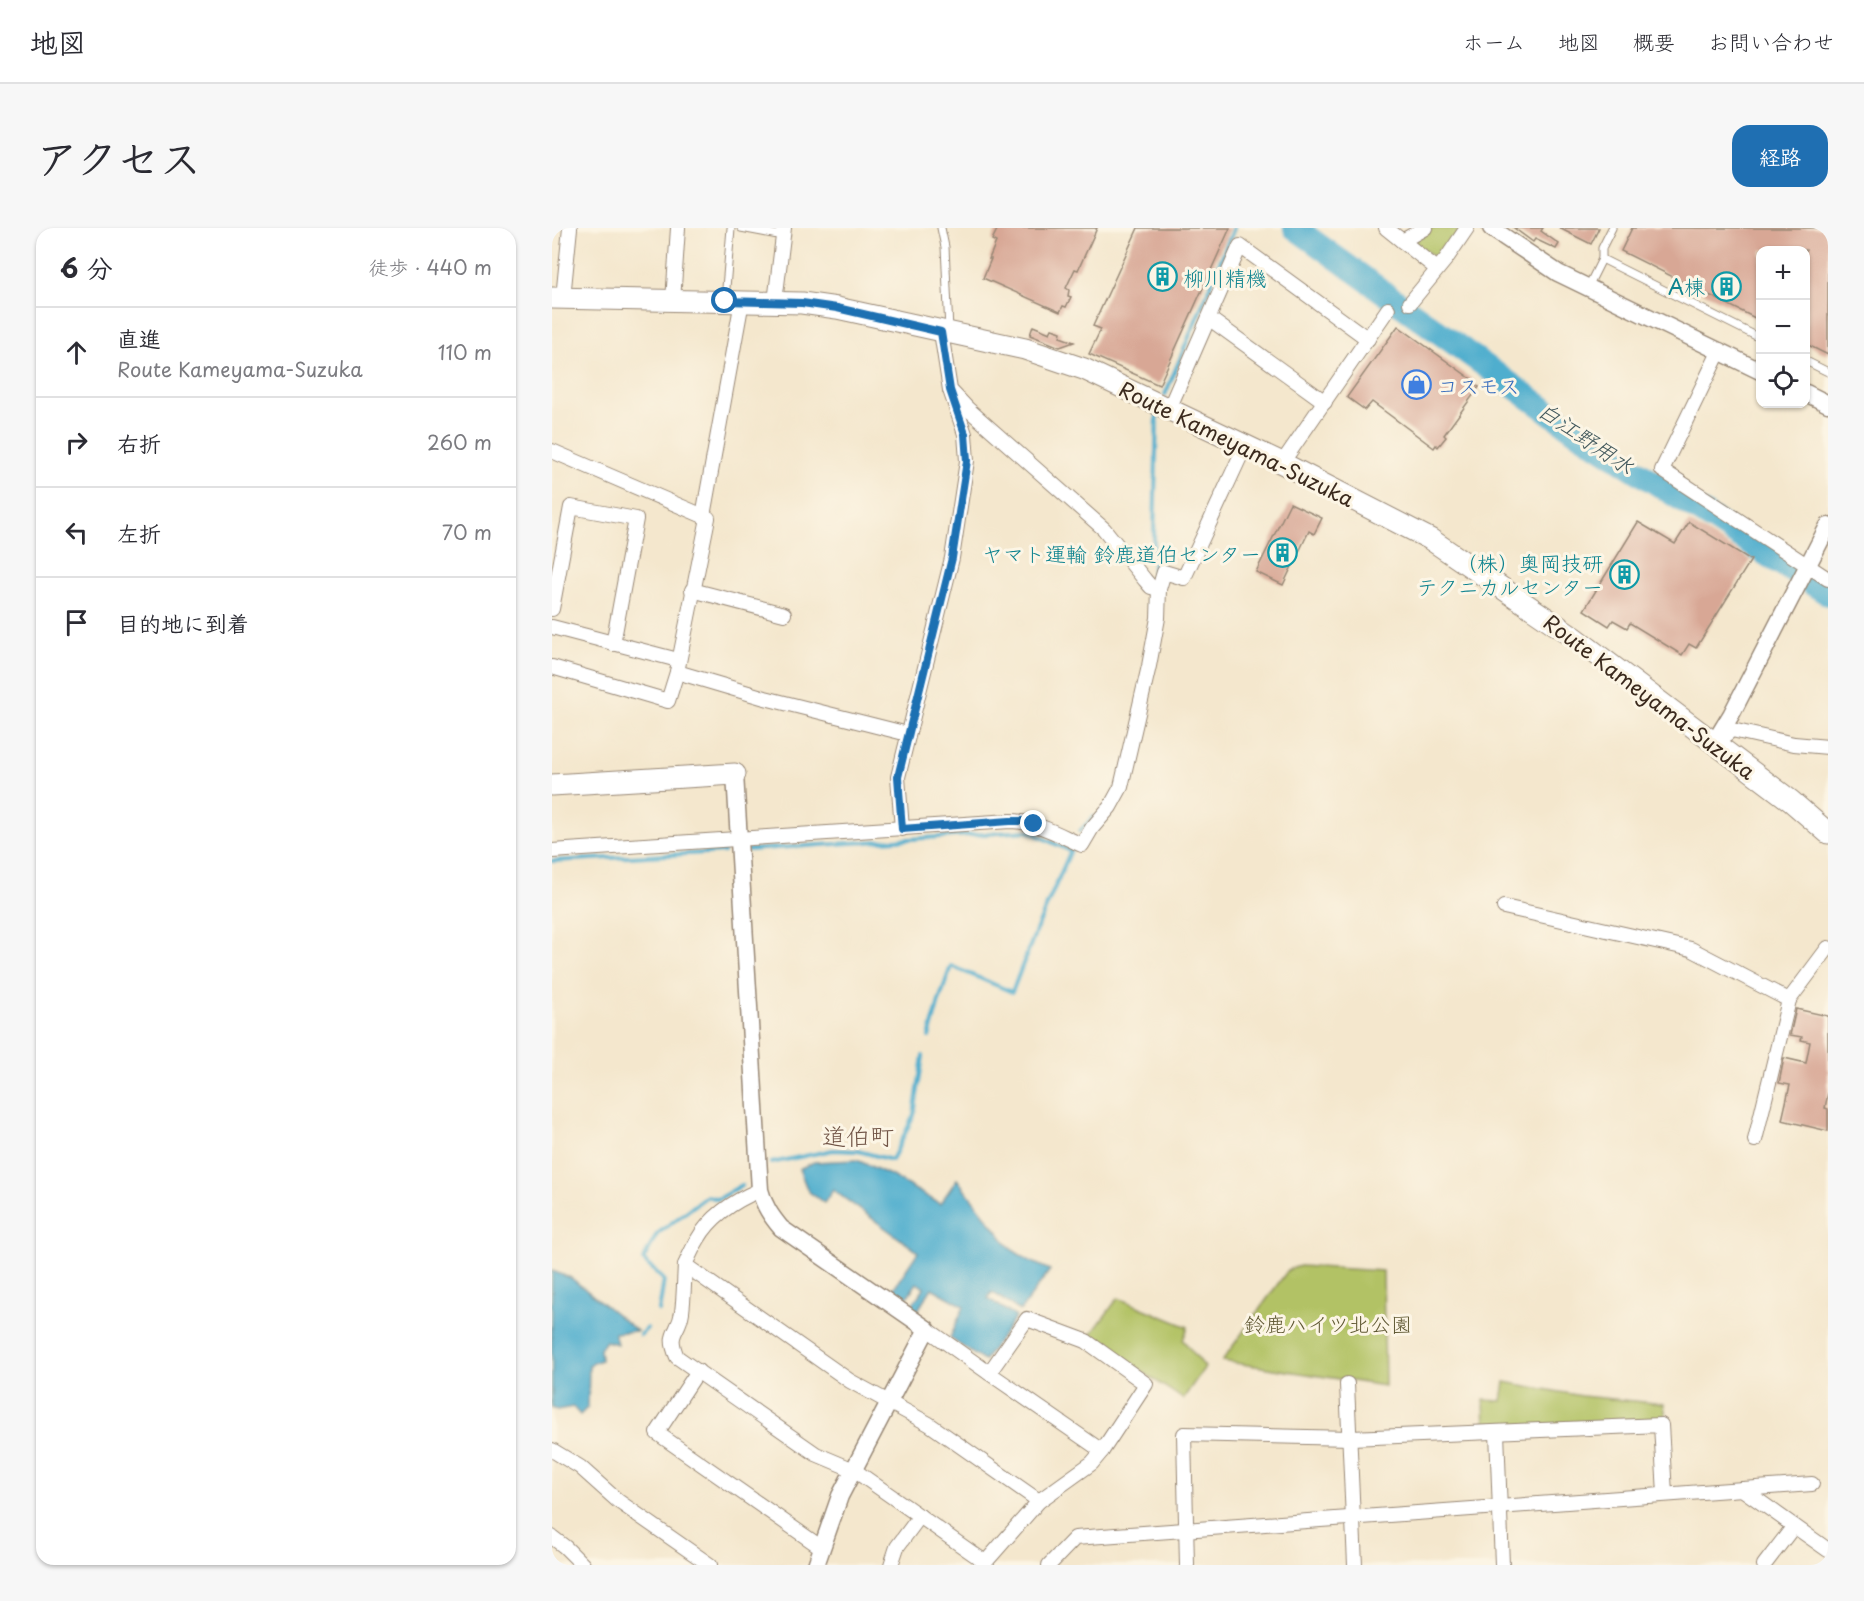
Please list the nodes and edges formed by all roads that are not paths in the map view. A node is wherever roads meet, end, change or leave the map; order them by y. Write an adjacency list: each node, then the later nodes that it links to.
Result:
1 (570, 228): 16 (street)
2 (678, 228): 17 (street)
3 (731, 228): 18 (lane)
4 (741, 228): 11 (lane)
5 (941, 228): 23 (lane)
6 (1386, 228): 12 (street)
7 (1425, 228): 12 (street)
8 (1467, 228): 14 (street)
9 (1491, 228): 15 (street)
10 (1612, 228): 13 (lane)
11 (784, 232): 19 (street)
12 (1402, 241): 14 (street)
13 (1602, 259): 15 (lane); 24 (lane)
14 (1437, 268): 20 (street)
15 (1588, 287): 26 (street)
16 (557, 298): 17 (main road, Route Kameyama-Suzuka)
17 (673, 301): 18 (main road, Route Kameyama-Suzuka)
18 (734, 301): 19 (main road, Route Kameyama-Suzuka); 38 (street)
19 (775, 302): 23 (main road, Route Kameyama-Suzuka)
20 (1410, 303)
21 (1388, 309): 25 (street)
22 (1210, 319): 25 (street); 32 (street); 34 (street)
23 (945, 333): 30 (street); 34 (main road, Route Kameyama-Suzuka)
24 (1756, 336)
25 (1368, 339): 32 (street)
26 (1720, 350): 28 (street); 40 (street)
27 (1810, 363): 29 (lane)
28 (1756, 368)
29 (1828, 372)
30 (950, 390): 42 (street); 50 (street)
31 (1810, 395): 33 (street)
32 (1325, 402): 37 (street)
33 (1828, 405)
34 (1169, 409): 35 (main road, Route Kameyama-Suzuka)
35 (1245, 446): 37 (main road, Route Kameyama-Suzuka); 42 (street)
36 (552, 451): 38 (street)
37 (1282, 463): 51 (main road, Route Kameyama-Suzuka)
38 (703, 516): 43 (street)
39 (1828, 526): 40 (street)
40 (1804, 574): 41 (street); 51 (street)
41 (1828, 579)
42 (1159, 589): 55 (street)
43 (692, 590): 45 (street); 48 (street)
44 (552, 609): 47 (street)
45 (783, 614)
46 (552, 627): 47 (street)
47 (613, 644): 48 (street)
48 (678, 666): 49 (street); 50 (street)
49 (552, 667)
50 (908, 734): 55 (street)
51 (1714, 743): 52 (street); 56 (main road, Route Kameyama-Suzuka)
52 (1828, 747)
53 (735, 774): 54 (main road); 57 (street)
54 (552, 785)
55 (902, 829): 57 (street)
56 (1828, 833)
57 (739, 839): 58 (street); 63 (street)
58 (552, 851)
59 (1504, 907): 61 (street)
60 (1828, 948): 61 (street)
61 (1789, 1000): 62 (street)
62 (1755, 1140)
63 (760, 1190): 64 (street); 65 (street)
64 (685, 1265): 66 (street); 69 (street)
65 (927, 1329): 67 (street); 69 (street)
66 (698, 1371): 74 (street); 85 (street)
67 (989, 1373): 73 (street); 73 (street)
68 (1347, 1384): 71 (street)
69 (890, 1402): 74 (street); 78 (street)
70 (1497, 1432): 71 (street); 77 (street); 79 (street)
71 (1350, 1438): 81 (street); 83 (street)
72 (552, 1450): 89 (street)
73 (1102, 1451): 78 (street)
74 (854, 1470): 80 (street); 85 (street)
75 (1812, 1484): 76 (street)
76 (1742, 1488): 77 (street); 82 (street)
77 (1665, 1494): 79 (street)
78 (1039, 1501): 87 (street)
79 (1500, 1507): 81 (street); 95 (street)
80 (920, 1516): 87 (street); 91 (street)
81 (1353, 1518): 83 (street); 94 (street)
82 (1794, 1526): 86 (street); 96 (street)
83 (1187, 1530): 92 (street); 93 (street)
84 (552, 1537): 88 (street)
85 (822, 1548): 90 (street)
86 (1828, 1550)
87 (984, 1563)
88 (583, 1565)
89 (710, 1565)
90 (816, 1565)
91 (891, 1565)
92 (1048, 1565)
93 (1187, 1565)
94 (1354, 1565)
95 (1502, 1565)
96 (1764, 1565)

